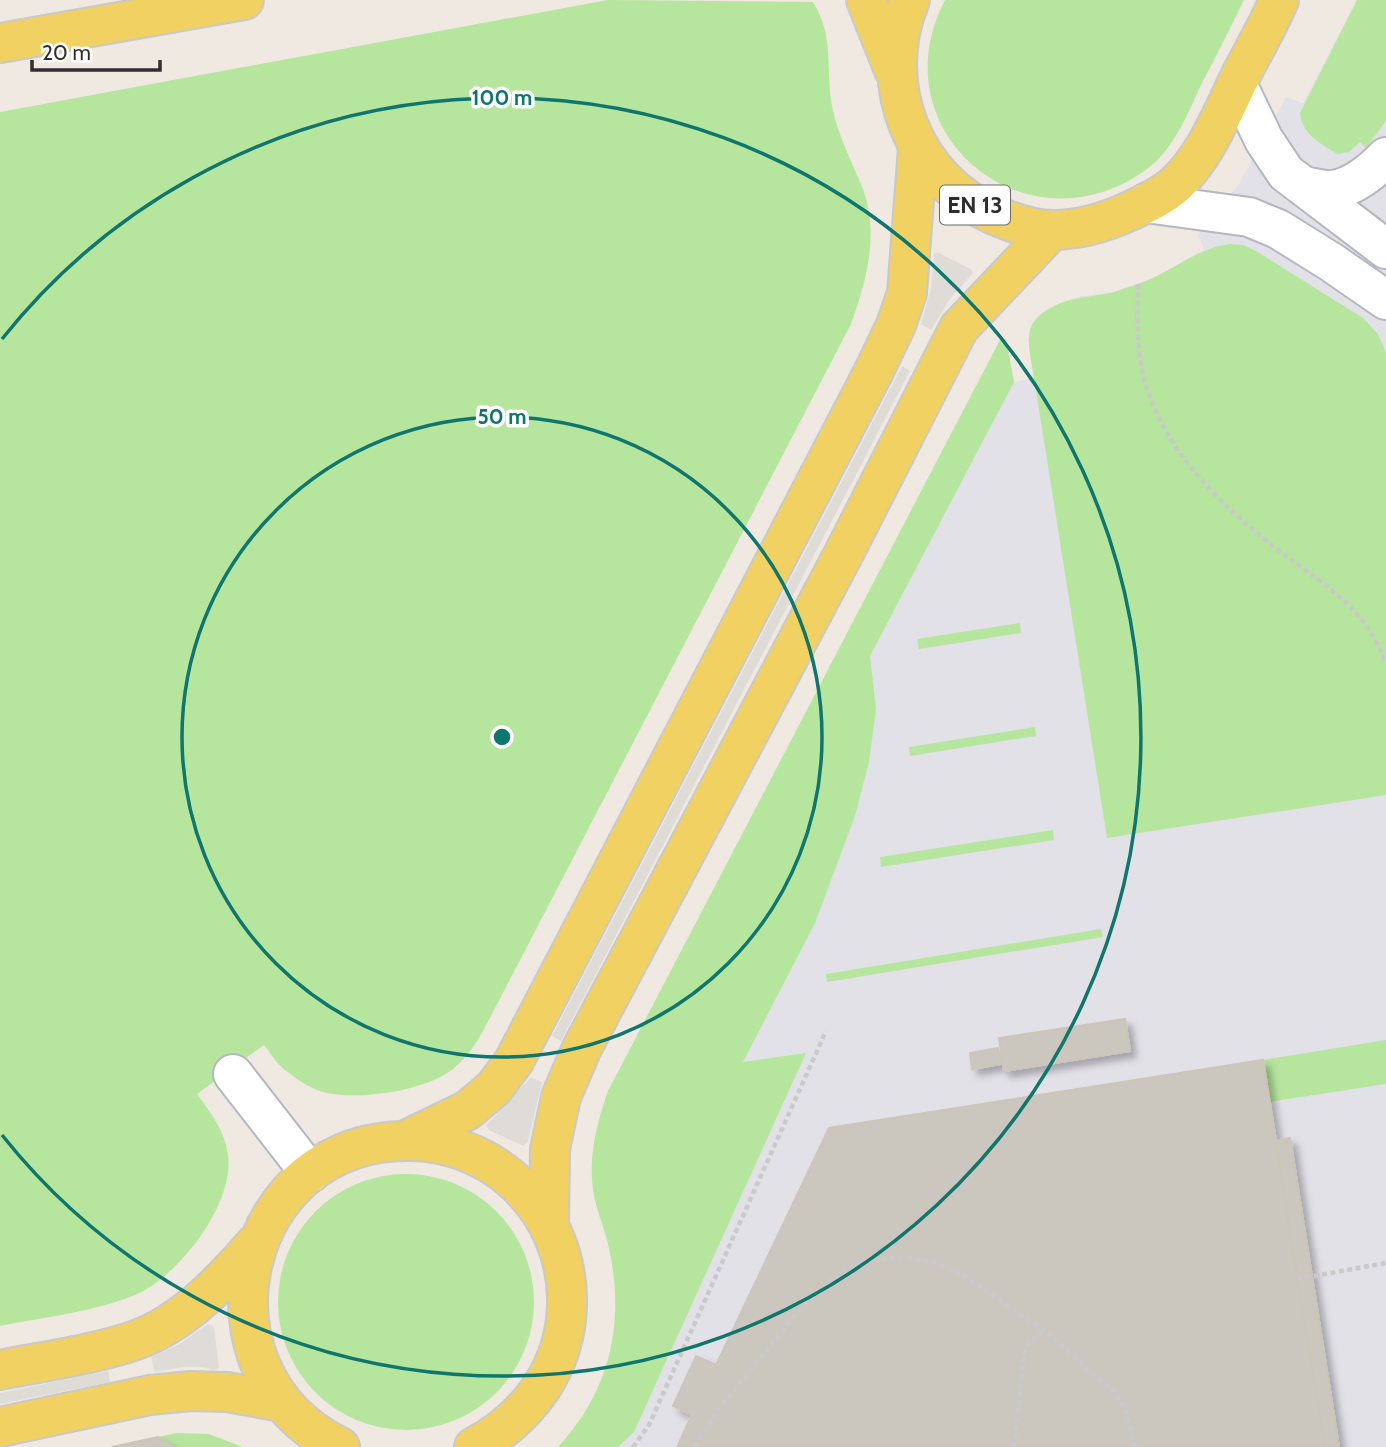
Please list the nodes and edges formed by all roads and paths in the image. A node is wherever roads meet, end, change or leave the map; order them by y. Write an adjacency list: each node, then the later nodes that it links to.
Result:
1 (244, 0): 5 (main road)
2 (866, 0): 6 (main road, EN 13)
3 (910, 0): 6 (main road, EN 13)
4 (1279, 1): 7 (main road, EN 13)
5 (0, 43)
6 (897, 78): 8 (main road, EN 13)
7 (1237, 84): 10 (street); 11 (main road, EN 13)
8 (918, 148): 13 (main road, EN 13); 22 (main road)
9 (1386, 157): 10 (street)
10 (1303, 186): 12 (street)
11 (1146, 204): 13 (main road, EN 13); 14 (street)
12 (1379, 229): 14 (street)
13 (1052, 230): 24 (main road)
14 (1331, 262): 16 (street)
15 (1138, 284): 17 (path)
16 (1386, 300)
17 (1386, 663)
18 (826, 1031): 20 (path)
19 (822, 1058): 20 (path)
20 (812, 1060): 34 (path)
21 (233, 1074): 23 (street)
22 (404, 1141): 23 (main road); 24 (main road)
23 (310, 1173): 25 (main road)
24 (549, 1225): 33 (main road)
25 (260, 1239): 29 (main road); 30 (main road)
26 (1386, 1263): 27 (path)
27 (1297, 1279)
28 (1044, 1331): 35 (path); 36 (path); 37 (path)
29 (0, 1370)
30 (282, 1402): 31 (main road); 32 (main road)
31 (0, 1427)
32 (340, 1447)
33 (474, 1447)
34 (633, 1447)
35 (695, 1447)
36 (1014, 1447)
37 (1135, 1447)

